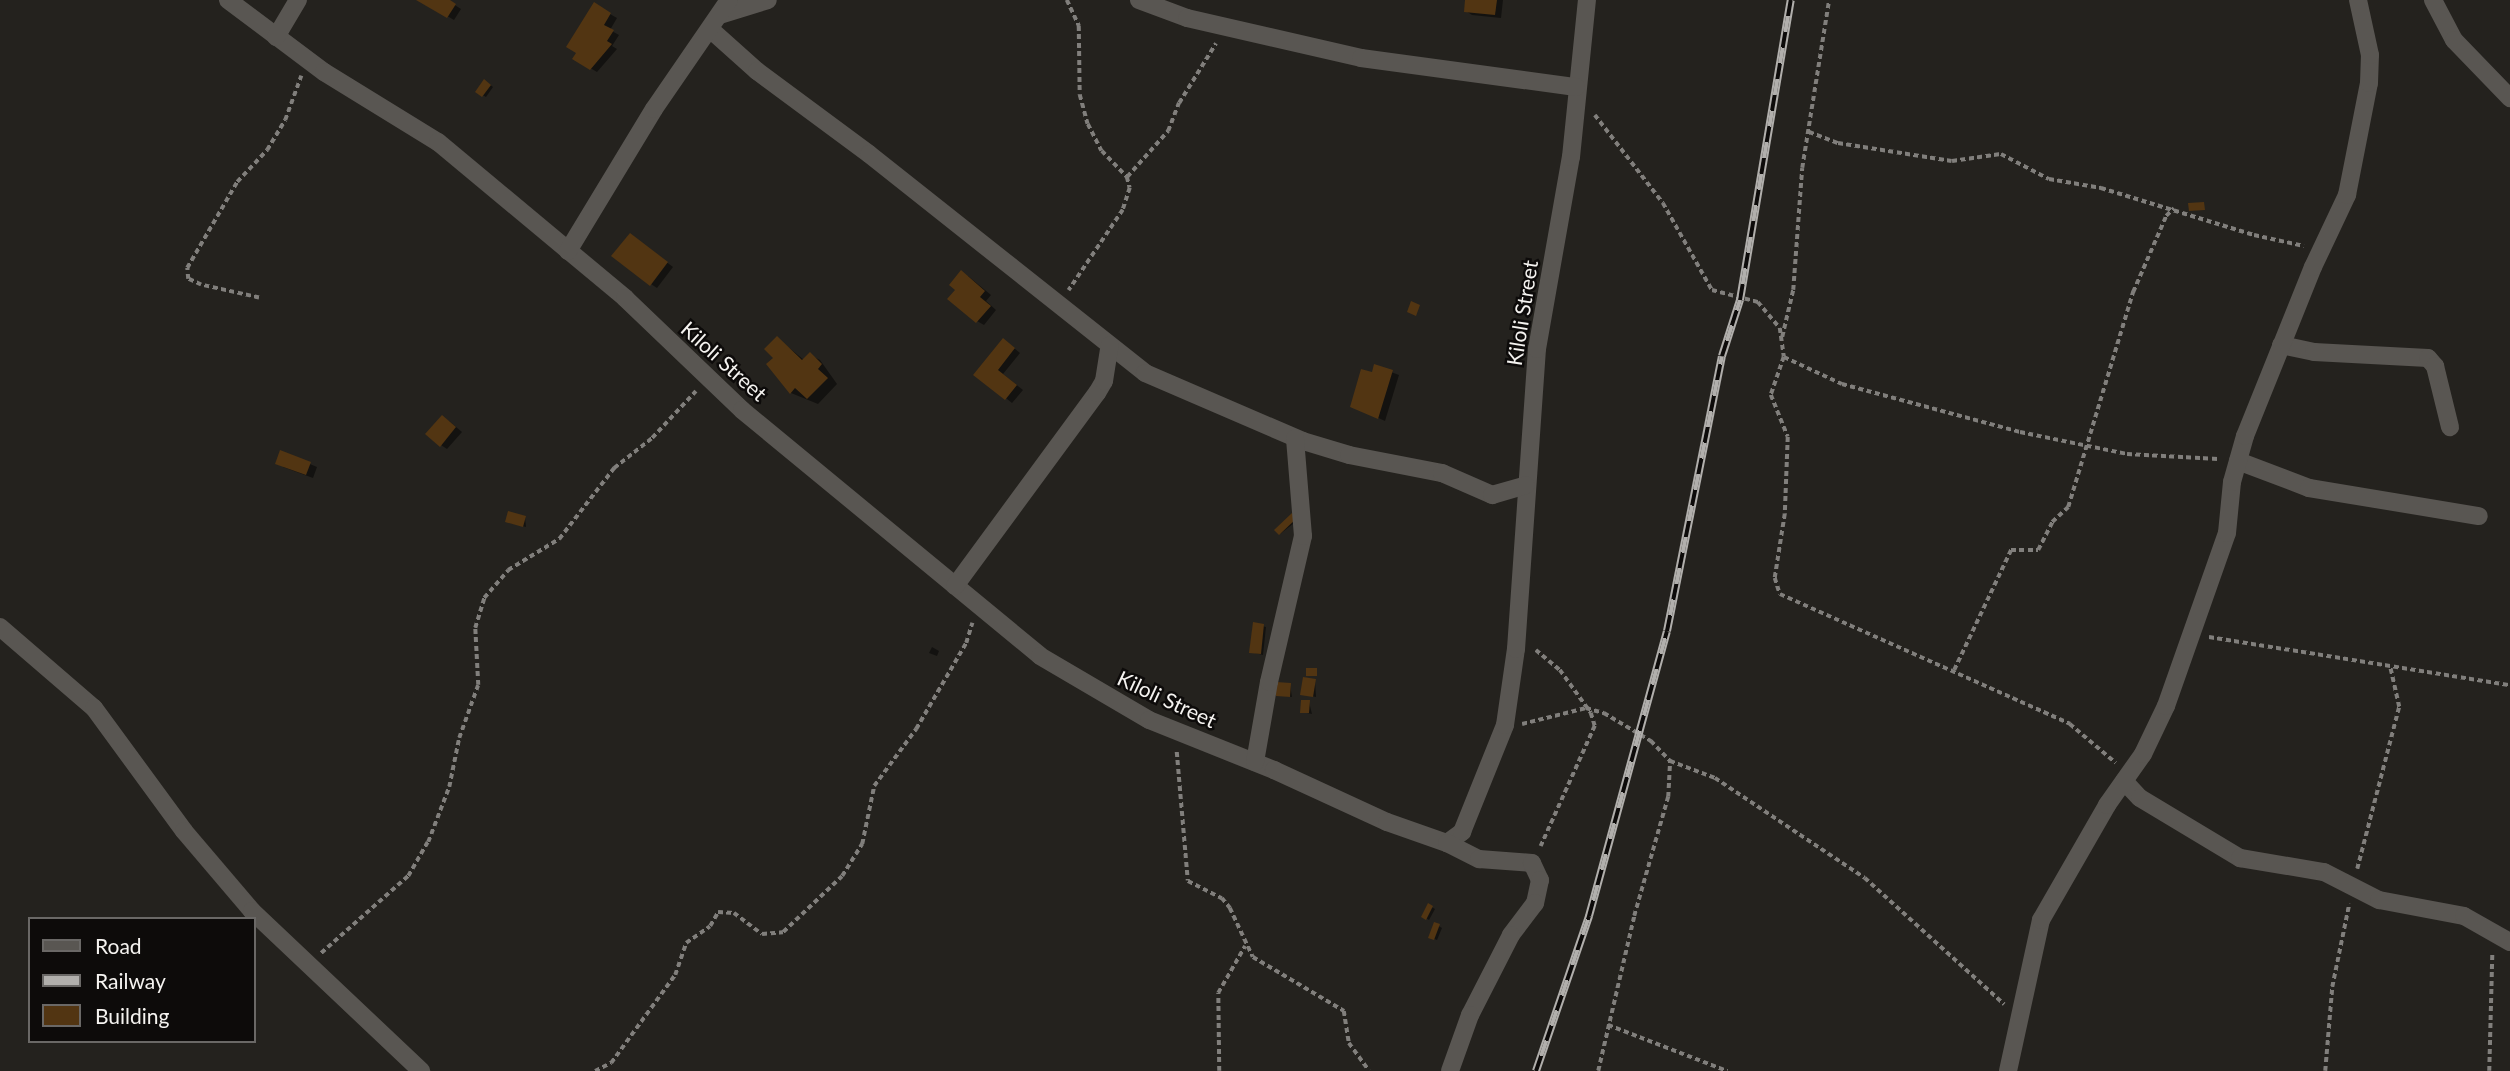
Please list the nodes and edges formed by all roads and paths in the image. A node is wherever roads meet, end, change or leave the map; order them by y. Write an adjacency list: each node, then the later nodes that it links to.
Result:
1 (228, 0): 12 (street, Kiloli Street)
2 (298, 0): 12 (street)
3 (768, 0): 10 (street)
4 (1067, 0): 17 (path)
5 (1139, 0): 11 (street)
6 (1587, 0): 14 (street, Kiloli Street)
7 (1829, 0): 16 (path)
8 (2358, 0): 19 (street)
9 (2432, 0): 15 (street)
10 (720, 15): 20 (street); 22 (street)
11 (1231, 27): 14 (street); 17 (path)
12 (276, 37): 13 (street, Kiloli Street)
13 (305, 57): 20 (street, Kiloli Street); 21 (path)
14 (1576, 87): 23 (path); 32 (street, Kiloli Street)
15 (2510, 98)
16 (1809, 132): 18 (path); 23 (path)
17 (1127, 177): 22 (path)
18 (2174, 208): 19 (path); 30 (path)
19 (2322, 248): 25 (street)
20 (568, 251): 27 (street, Kiloli Street)
21 (259, 298)
22 (1059, 303): 24 (street)
23 (1782, 337): 26 (path)
24 (1110, 345): 29 (street); 34 (street)
25 (2281, 345): 28 (street); 31 (street)
26 (1784, 357): 30 (path); 40 (path)
27 (707, 378): 34 (street, Kiloli Street); 54 (path)
28 (2450, 427)
29 (1295, 438): 32 (street); 46 (street)
30 (2088, 446): 31 (path); 40 (path)
31 (2238, 461): 33 (street); 38 (street)
32 (1525, 485): 36 (street, Kiloli Street)
33 (2479, 516)
34 (955, 586): 35 (street, Kiloli Street)
35 (971, 600): 43 (street, Kiloli Street); 58 (path)
36 (1517, 626): 42 (path); 44 (street, Kiloli Street)
37 (0, 627): 54 (street)
38 (2193, 633): 39 (path); 47 (street)
39 (2390, 667): 41 (path); 50 (path)
40 (1954, 670): 47 (path)
41 (2510, 685)
42 (1586, 708): 44 (path); 45 (path); 49 (path)
43 (1166, 727): 46 (street, Kiloli Street); 53 (path)
44 (1504, 732): 48 (street, Kiloli Street)
45 (1670, 761): 55 (path); 56 (path)
46 (1255, 762): 48 (street, Kiloli Street)
47 (2124, 781): 50 (street); 56 (street)
48 (1447, 843): 49 (street)
49 (1539, 875): 61 (street)
50 (2351, 888): 51 (street); 65 (path)
51 (2491, 931): 52 (street); 66 (path)
52 (2510, 942)
53 (1245, 946): 59 (path); 60 (path)
54 (307, 967): 57 (street)
55 (1608, 1025): 62 (path); 63 (path)
56 (2019, 1026): 64 (street)
57 (421, 1071)
58 (595, 1071)
59 (1219, 1071)
60 (1369, 1071)
61 (1450, 1071)
62 (1598, 1071)
63 (1727, 1071)
64 (2008, 1071)
65 (2325, 1071)
66 (2489, 1071)

